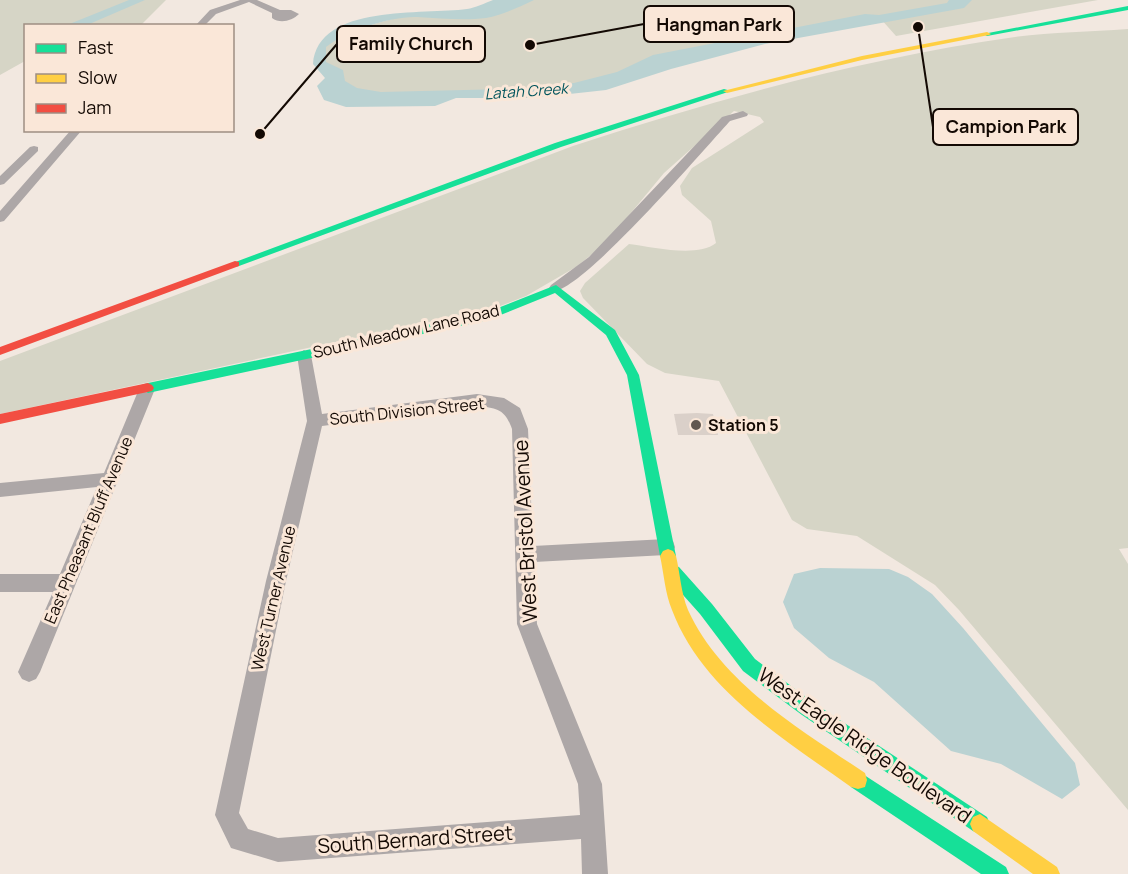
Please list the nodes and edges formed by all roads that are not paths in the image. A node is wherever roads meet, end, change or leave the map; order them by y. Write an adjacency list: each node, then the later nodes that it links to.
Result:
1 (249, 0): 4 (street); 5 (street)
2 (1112, 0): 6 (main road)
3 (1128, 8): 13 (main road)
4 (279, 13)
5 (200, 24)
6 (700, 85)
7 (743, 114): 12 (street, South Meadow Lane Road)
8 (75, 132): 9 (street)
9 (55, 156): 10 (street); 11 (street)
10 (0, 182)
11 (0, 218)
12 (556, 288): 14 (main road, South Meadow Lane Road); 21 (main road, West Eagle Ridge Boulevard)
13 (0, 351)
14 (304, 355): 15 (main road, South Meadow Lane Road); 18 (street, West Turner Avenue)
15 (147, 389): 17 (main road, South Meadow Lane Road); 19 (street, East Pheasant Bluff Avenue)
16 (498, 402): 18 (street, South Division Street); 22 (street, West Bristol Avenue)
17 (0, 419)
18 (315, 421): 28 (street, West Turner Avenue)
19 (109, 479): 20 (street); 25 (street, East Pheasant Bluff Avenue)
20 (0, 490)
21 (666, 547): 22 (street); 23 (main road, West Eagle Ridge Boulevard)
22 (525, 554): 27 (street, West Bristol Avenue)
23 (673, 572): 30 (main road, West Eagle Ridge Boulevard); 31 (main road, West Eagle Ridge Boulevard)
24 (0, 583): 25 (street)
25 (66, 583): 26 (street, East Pheasant Bluff Avenue)
26 (29, 672)
27 (591, 826): 28 (street, South Bernard Street); 29 (street, West Bristol Avenue)
28 (240, 839)
29 (595, 874)
30 (999, 874)
31 (1050, 874)

